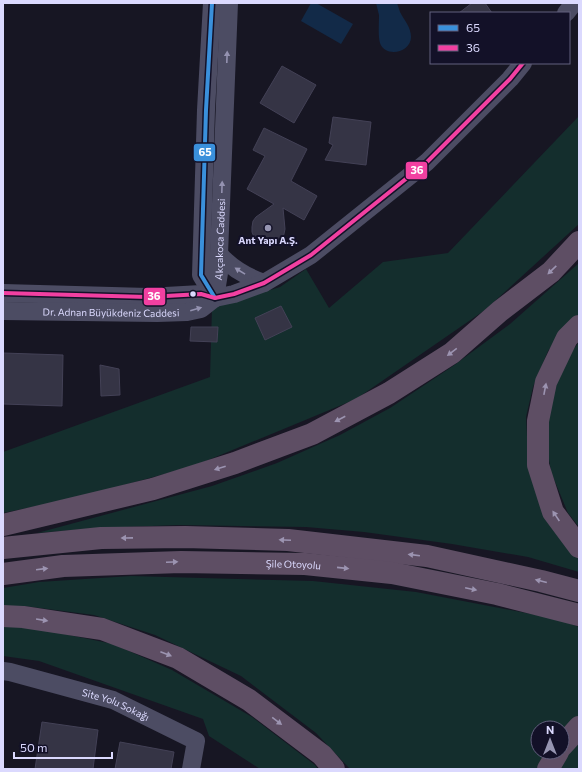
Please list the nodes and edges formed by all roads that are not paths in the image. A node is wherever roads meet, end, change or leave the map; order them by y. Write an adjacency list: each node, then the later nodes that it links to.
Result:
1 (212, 3): 10 (street, Akçakoca Caddesi)
2 (229, 3): 7 (street, Akçakoca Caddesi, one-way to 2)
3 (574, 3): 4 (street)
4 (567, 12)
5 (522, 64): 8 (street, Dr. Adnan Büyükdeniz Caddesi)
6 (579, 242): 13 (highway, one-way to 13)
7 (219, 254): 8 (street, one-way to 7); 10 (street, Akçakoca Caddesi)
8 (264, 283): 10 (street, Dr. Adnan Büyükdeniz Caddesi)
9 (3, 293): 10 (street, Dr. Adnan Büyükdeniz Caddesi)
10 (215, 298): 11 (street, Dr. Adnan Büyükdeniz Caddesi, one-way to 10)
11 (3, 311)
12 (579, 326): 14 (highway, one-way to 12)
13 (3, 525)
14 (579, 547)
15 (3, 548): 17 (highway, one-way to 15)
16 (3, 574): 18 (highway, Şile Otoyolu, one-way to 18)
17 (579, 591)
18 (579, 615)
19 (3, 616): 25 (highway, one-way to 25)
20 (3, 672): 24 (street, Site Yolu Sokağı)
21 (579, 727): 22 (highway)
22 (570, 737)
23 (553, 760): 26 (highway)
24 (191, 769)
25 (334, 769)
26 (548, 769)

